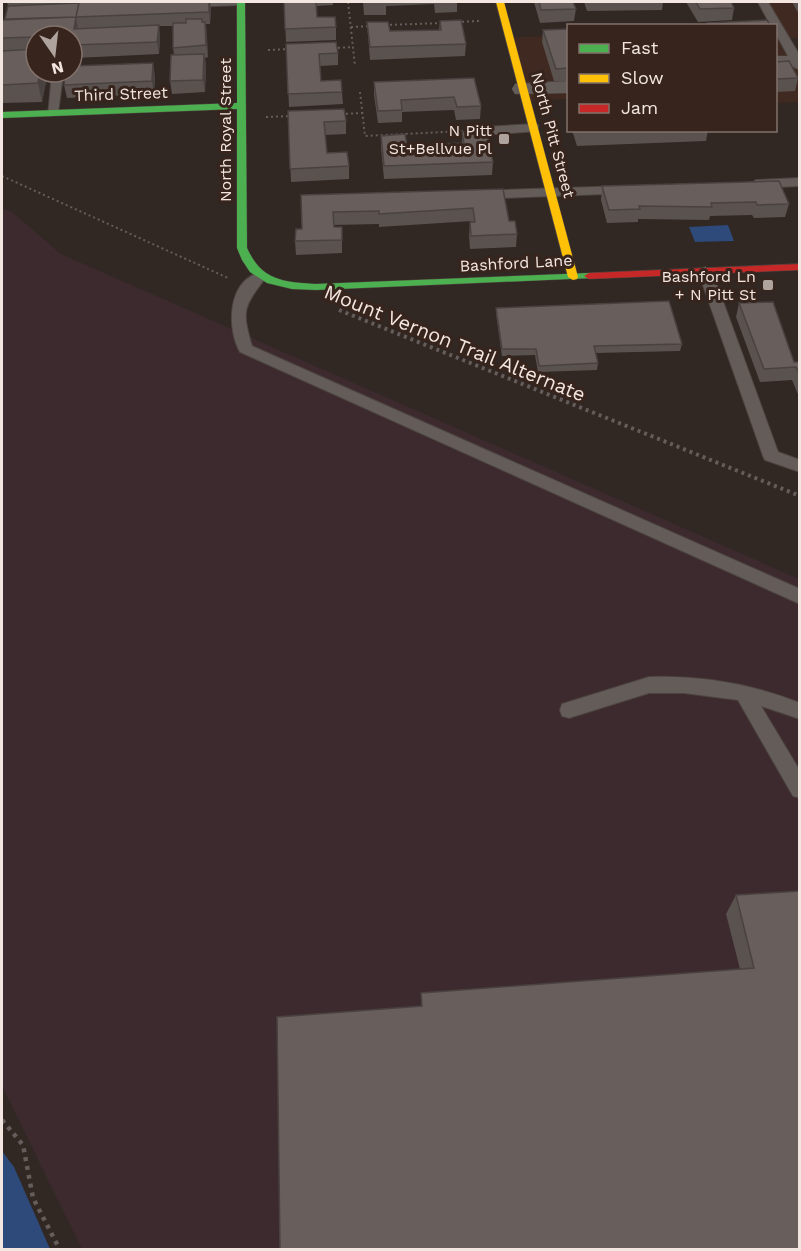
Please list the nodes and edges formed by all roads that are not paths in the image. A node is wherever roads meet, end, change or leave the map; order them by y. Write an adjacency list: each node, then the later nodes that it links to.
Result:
1 (241, 2): 4 (lane); 11 (street, North Royal Street)
2 (500, 2): 10 (street, North Pitt Street)
3 (763, 2): 5 (lane)
4 (172, 5)
5 (773, 24)
6 (777, 34): 7 (lane)
7 (790, 64)
8 (56, 84): 12 (lane)
9 (567, 87): 10 (street)
10 (523, 89): 14 (street, North Pitt Street)
11 (241, 112): 12 (street, Third Street); 24 (street, North Royal Street)
12 (52, 113): 13 (street, Third Street)
13 (2, 115)
14 (534, 128): 15 (lane); 19 (street, North Pitt Street)
15 (483, 131)
16 (800, 182): 17 (lane)
17 (740, 185)
18 (645, 189): 19 (lane)
19 (551, 193): 20 (lane); 23 (street, North Pitt Street)
20 (501, 194)
21 (800, 267): 22 (street, Bashford Lane)
22 (705, 271): 23 (street, Bashford Lane); 25 (lane)
23 (573, 277): 24 (street, Bashford Lane)
24 (254, 281): 26 (lane)
25 (800, 466)
26 (800, 597)
27 (745, 695): 28 (lane); 29 (lane); 30 (lane)
28 (569, 710)
29 (800, 711)
30 (800, 790)

